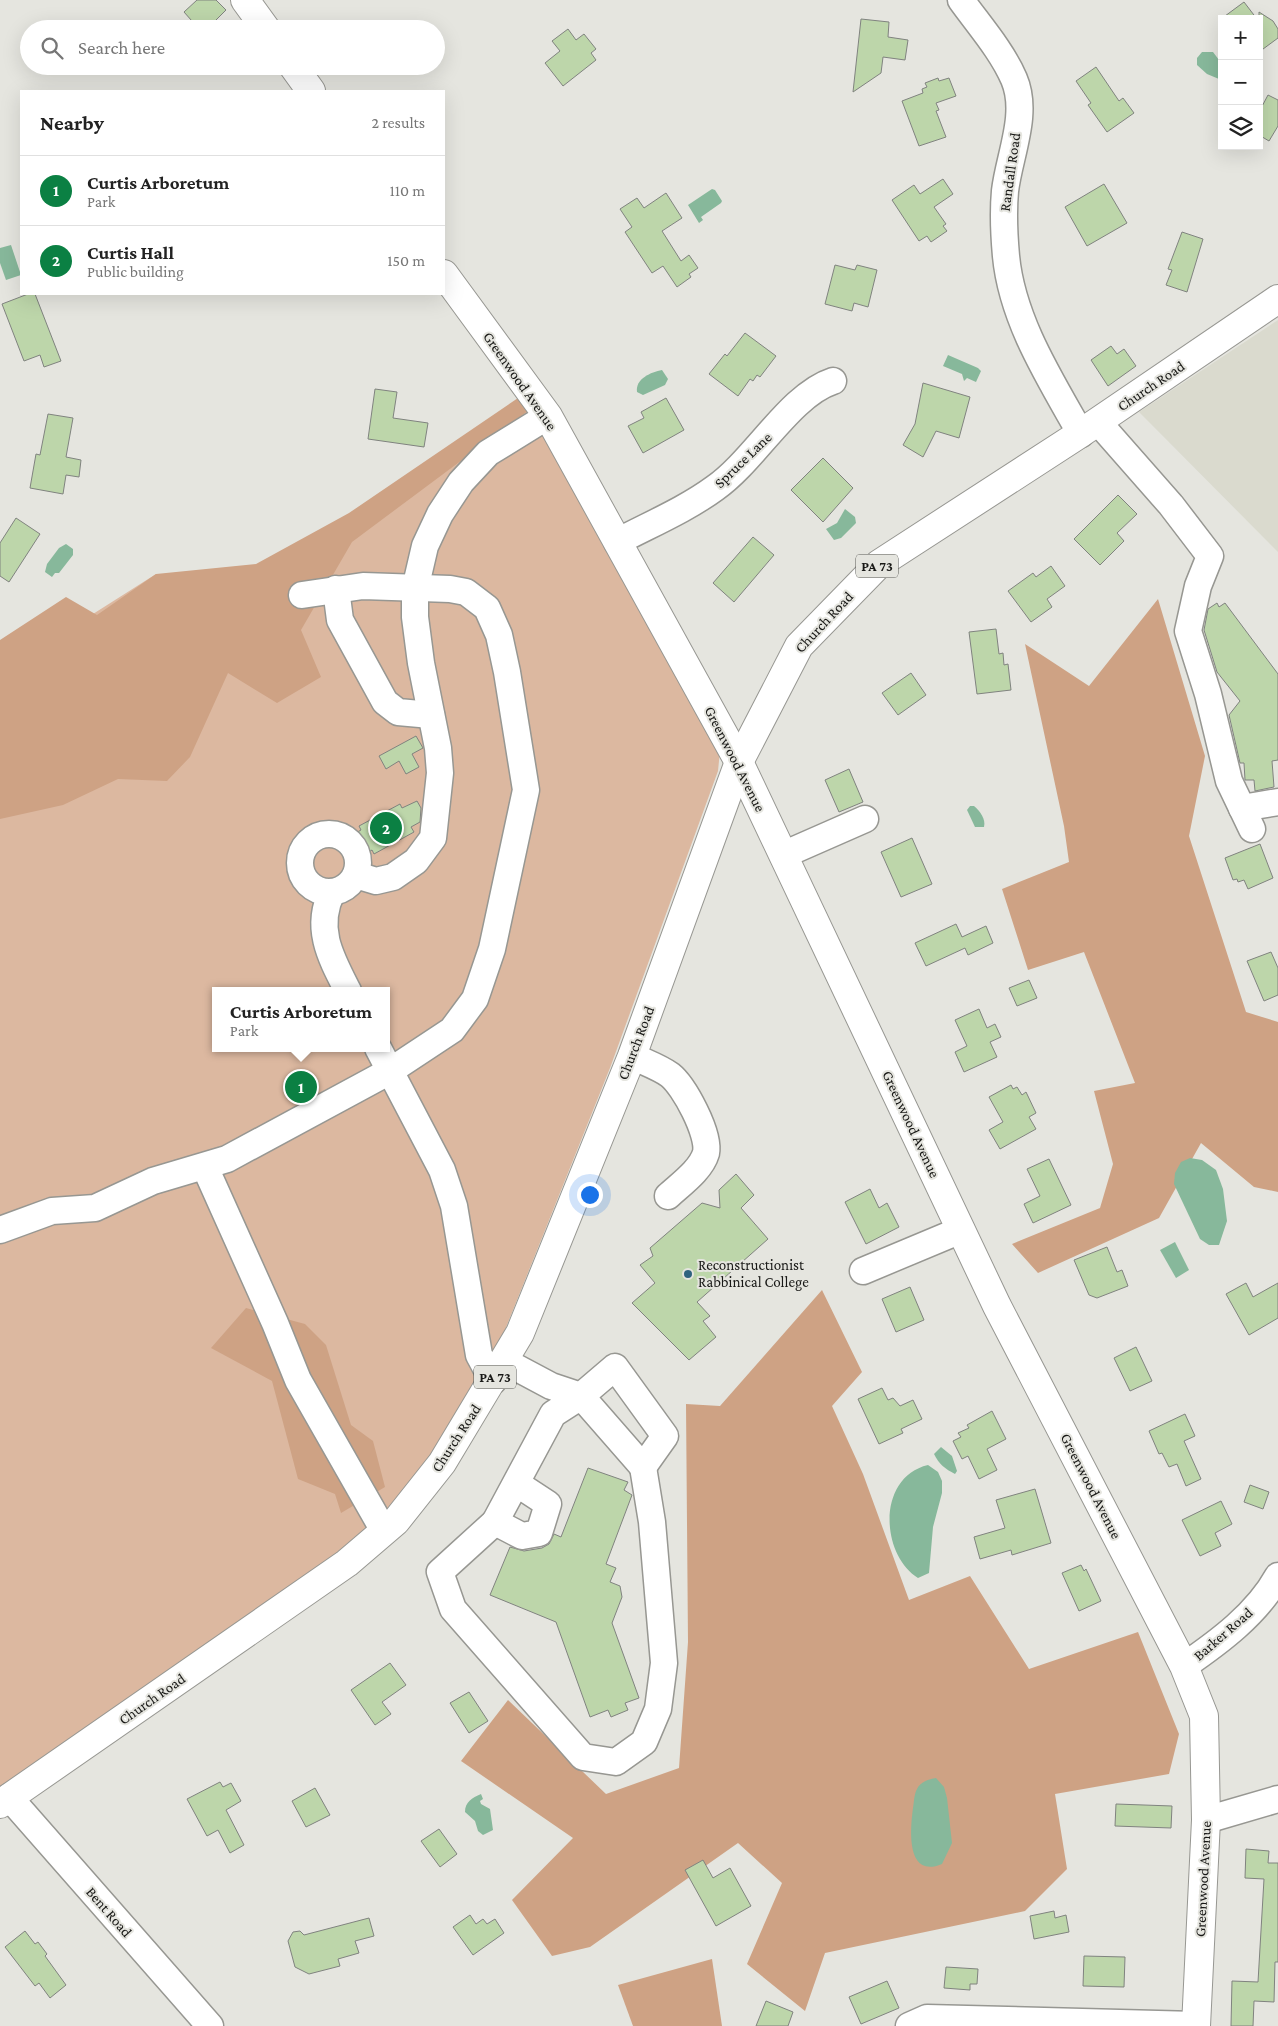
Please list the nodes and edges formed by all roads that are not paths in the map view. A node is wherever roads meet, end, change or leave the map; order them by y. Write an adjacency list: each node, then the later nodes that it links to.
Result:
1 (245, 0): 3 (main road)
2 (961, 0): 10 (street, Randall Road)
3 (259, 20)
4 (299, 75): 5 (main road)
5 (310, 90)
6 (445, 275): 9 (main road, Greenwood Avenue)
7 (1278, 299): 10 (main road, Church Road / PA 73)
8 (833, 381): 11 (street, Spruce Lane)
9 (548, 416): 11 (main road, Greenwood Avenue); 13 (street)
10 (1089, 428): 16 (main road, Church Road / PA 73); 17 (street, Randall Road)
11 (617, 542): 16 (main road, Greenwood Avenue)
12 (336, 589): 13 (street); 14 (street); 15 (street)
13 (415, 589): 15 (street); 25 (street)
14 (302, 595)
15 (431, 715): 20 (street)
16 (739, 762): 19 (main road, Greenwood Avenue); 24 (main road, Church Road / PA 73)
17 (1278, 802)
18 (865, 818): 19 (street)
19 (783, 855): 29 (main road, Greenwood Avenue)
20 (356, 875): 21 (street); 21 (street)
21 (332, 892): 22 (street)
22 (346, 987)
23 (380, 1052): 25 (street)
24 (632, 1056): 27 (street); 31 (main road, Church Road / PA 73)
25 (390, 1071): 26 (street); 31 (street)
26 (204, 1167): 28 (street); 36 (street)
27 (668, 1196)
28 (0, 1230)
29 (961, 1230): 30 (street); 38 (main road, Greenwood Avenue)
30 (863, 1271)
31 (499, 1371): 32 (street); 36 (main road, Church Road / PA 73)
32 (581, 1396): 33 (street); 33 (street); 34 (street)
33 (642, 1467): 35 (street)
34 (516, 1483): 35 (street); 35 (street)
35 (495, 1522)
36 (384, 1531): 40 (main road, Church Road / PA 73)
37 (1278, 1576): 38 (street, Barker Road)
38 (1184, 1666): 41 (main road, Greenwood Avenue)
39 (1278, 1799): 41 (street)
40 (4, 1801): 42 (street, Bent Road)
41 (1206, 1820): 44 (main road, Greenwood Avenue)
42 (210, 2026)
43 (909, 2026): 44 (street)
44 (1196, 2026)

